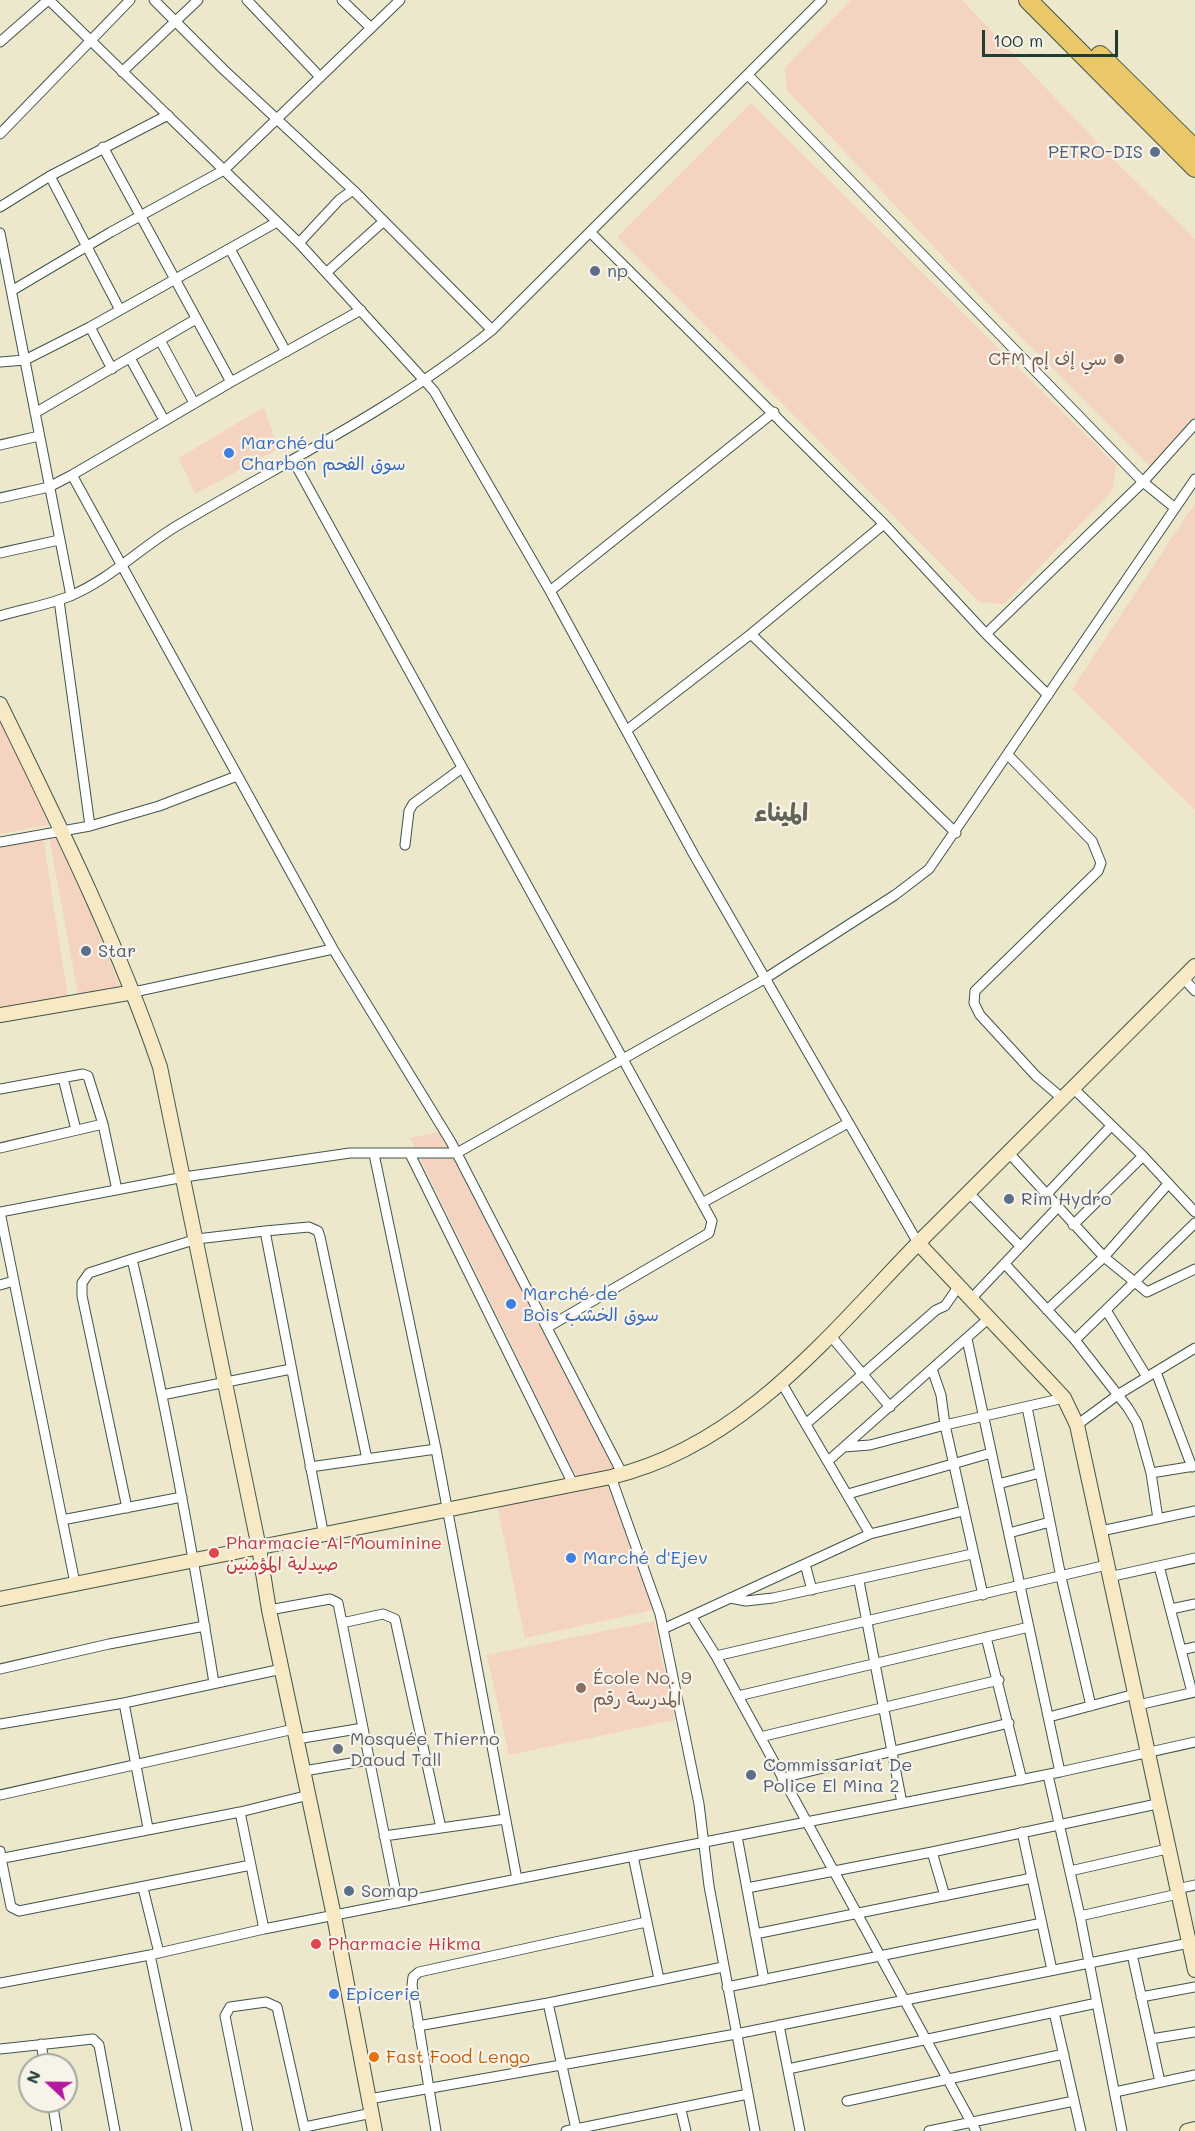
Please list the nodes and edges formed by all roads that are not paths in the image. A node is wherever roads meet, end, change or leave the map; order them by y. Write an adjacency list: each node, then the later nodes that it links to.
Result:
1 (48, 0): 13 (street); 14 (street)
2 (130, 0): 13 (street)
3 (154, 0): 11 (street)
4 (198, 0): 11 (street)
5 (247, 0): 17 (street)
6 (342, 0): 12 (street)
7 (400, 0): 12 (street)
8 (822, 0): 16 (street)
9 (1028, 0): 23 (highway)
10 (1044, 0): 22 (highway)
11 (176, 21): 15 (street); 19 (street)
12 (371, 28): 17 (street)
13 (91, 41): 15 (street); 20 (street)
14 (0, 42)
15 (122, 72): 18 (street)
16 (748, 75): 32 (street); 62 (street)
17 (320, 77): 19 (street)
18 (168, 115): 21 (street); 24 (street)
19 (277, 119): 24 (street); 26 (street)
20 (0, 134)
21 (103, 147): 25 (street); 28 (street)
22 (1195, 149)
23 (1195, 168)
24 (224, 170): 28 (street); 30 (street)
25 (50, 176): 27 (street); 34 (street)
26 (353, 190): 29 (street); 33 (street)
27 (0, 207)
28 (140, 215): 34 (street); 37 (street)
29 (384, 221): 36 (street); 43 (street)
30 (277, 222): 33 (street); 35 (street)
31 (0, 233): 38 (street)
32 (591, 233): 43 (street); 53 (street)
33 (299, 243): 36 (street)
34 (85, 246): 38 (street); 39 (street)
35 (230, 249): 37 (street); 45 (street)
36 (327, 272): 40 (street)
37 (175, 280): 39 (street); 41 (street)
38 (13, 290): 47 (street)
39 (120, 310): 42 (street)
40 (361, 310): 45 (street); 50 (street)
41 (196, 319): 44 (street); 51 (street)
42 (90, 327): 47 (street); 49 (street)
43 (492, 330): 50 (street)
44 (160, 342): 46 (street); 52 (street)
45 (286, 352): 51 (street)
46 (130, 358): 49 (street); 55 (street)
47 (25, 360): 48 (street); 54 (street)
48 (0, 362)
49 (112, 369): 54 (street)
50 (426, 381): 59 (street); 70 (street)
51 (231, 382): 52 (street)
52 (194, 403): 55 (street)
53 (774, 412): 66 (street); 70 (street)
54 (36, 418): 57 (street)
55 (164, 420): 60 (street)
56 (1195, 424): 62 (street)
57 (39, 436): 58 (street); 63 (street)
58 (0, 445)
59 (292, 460): 69 (street); 80 (street)
60 (72, 475): 63 (street); 69 (street)
61 (1195, 479): 65 (street)
62 (1143, 482): 65 (street); 75 (street)
63 (49, 488): 64 (street); 67 (street)
64 (0, 498)
65 (1175, 508): 76 (street)
66 (884, 524): 74 (street); 75 (street)
67 (59, 540): 68 (street); 71 (street)
68 (0, 553)
69 (122, 566): 71 (street); 81 (street)
70 (549, 591): 78 (street)
71 (71, 596): 72 (street)
72 (59, 600): 73 (street); 82 (street)
73 (0, 616)
74 (751, 634): 78 (street); 84 (street)
75 (986, 634): 76 (street)
76 (1048, 695): 79 (street)
77 (0, 704): 83 (street)
78 (627, 730): 89 (street)
79 (1008, 755): 84 (street); 98 (street)
80 (462, 768): 86 (street); 94 (street)
81 (237, 776): 82 (street); 87 (street)
82 (90, 826): 83 (street)
83 (62, 830): 85 (street); 92 (street)
84 (956, 833): 89 (street)
85 (0, 842)
86 (405, 845)
87 (333, 948): 92 (street); 104 (street)
88 (1195, 966): 90 (street)
89 (766, 978): 94 (street); 99 (street)
90 (1183, 978): 91 (street); 96 (street)
91 (1195, 991)
92 (134, 992): 93 (street); 109 (street)
93 (0, 1015)
94 (623, 1061): 104 (street); 114 (street)
95 (63, 1078): 97 (street); 100 (street); 102 (street)
96 (1073, 1088): 98 (street); 101 (street)
97 (0, 1089)
98 (1063, 1099): 105 (street)
99 (848, 1123): 114 (street); 122 (street)
100 (103, 1124): 102 (street); 111 (street)
101 (1111, 1126): 108 (street); 113 (street)
102 (76, 1130): 103 (street)
103 (0, 1148)
104 (457, 1153): 107 (street); 136 (street)
105 (1009, 1153): 112 (street); 113 (street)
106 (374, 1154): 107 (street); 109 (street); 157 (street)
107 (410, 1154): 167 (street)
108 (1143, 1156): 110 (street); 119 (street)
109 (184, 1177): 111 (street); 121 (street)
110 (1168, 1184): 117 (street); 124 (street)
111 (117, 1190): 116 (street)
112 (969, 1193): 122 (street); 123 (street)
113 (1046, 1194): 115 (street)
114 (702, 1203): 136 (street)
115 (1057, 1208): 119 (street); 123 (street)
116 (0, 1212): 128 (street)
117 (1195, 1212)
118 (1195, 1223): 129 (street)
119 (1073, 1225): 124 (street)
120 (265, 1231): 121 (street); 141 (street); 159 (street)
121 (197, 1239): 125 (street); 145 (street)
122 (918, 1243): 131 (street); 137 (street)
123 (1020, 1246): 126 (street)
124 (1104, 1257): 129 (street); 133 (street)
125 (132, 1259): 148 (street); 171 (street)
126 (1005, 1264): 132 (street); 133 (street)
127 (1195, 1269): 129 (street)
128 (14, 1281): 130 (street); 176 (street)
129 (1134, 1283): 134 (street)
130 (0, 1285)
131 (958, 1287): 132 (street); 143 (street)
132 (970, 1300): 135 (street)
133 (1047, 1310): 139 (street)
134 (1106, 1310): 139 (street); 144 (street)
135 (988, 1319): 138 (street); 149 (street)
136 (548, 1327): 166 (street)
137 (830, 1335): 143 (street); 146 (street)
138 (967, 1338): 142 (street); 152 (street)
139 (1075, 1340): 147 (street)
140 (1195, 1349): 144 (street)
141 (291, 1369): 145 (street); 162 (street)
142 (932, 1369): 150 (street); 154 (street)
143 (863, 1372): 150 (street); 153 (street)
144 (1151, 1375): 147 (street); 163 (street)
145 (225, 1381): 148 (street); 182 (street)
146 (781, 1382): 153 (street); 166 (street)
147 (1119, 1394): 155 (street); 165 (street)
148 (162, 1395): 170 (street)
149 (1064, 1398): 151 (street); 155 (street)
150 (890, 1407): 156 (street)
151 (1027, 1407): 152 (street); 164 (street)
152 (985, 1417): 154 (street); 158 (street)
153 (807, 1423): 160 (street)
154 (945, 1425): 156 (street); 161 (street)
155 (1077, 1425): 178 (street)
156 (844, 1447): 160 (street)
157 (436, 1449): 159 (street); 173 (street)
158 (992, 1453): 161 (street); 168 (street)
159 (367, 1459): 162 (street)
160 (828, 1461): 169 (street)
161 (953, 1464): 169 (street); 172 (street)
162 (310, 1467): 181 (street)
163 (1194, 1467): 165 (street)
164 (1040, 1473): 168 (street); 177 (street)
165 (1151, 1473): 175 (street)
166 (617, 1476): 167 (street); 205 (street)
167 (573, 1484): 173 (street)
168 (998, 1484): 179 (street)
169 (848, 1494): 180 (street)
170 (182, 1497): 171 (street); 185 (street)
171 (127, 1508): 176 (street)
172 (963, 1510): 180 (street); 183 (street)
173 (448, 1511): 181 (street); 242 (street)
174 (1195, 1511): 175 (street)
175 (1158, 1519): 178 (street)
176 (62, 1520): 191 (street)
177 (1050, 1522): 179 (street); 189 (street)
178 (1101, 1531): 188 (street)
179 (1009, 1533): 192 (street)
180 (870, 1534): 186 (street)
181 (324, 1536): 182 (street)
182 (259, 1548): 185 (street); 198 (street)
183 (972, 1554): 190 (street); 194 (street)
184 (1195, 1558): 187 (street)
185 (194, 1561): 191 (street); 203 (street)
186 (805, 1564): 193 (street); 195 (street)
187 (1159, 1566): 188 (street); 199 (street)
188 (1108, 1571): 189 (street); 217 (street)
189 (1061, 1577): 192 (street); 219 (street)
190 (859, 1581): 193 (street); 201 (street)
191 (75, 1583): 196 (street)
192 (1020, 1587): 194 (street); 204 (street)
193 (812, 1590): 195 (street)
194 (983, 1595): 201 (street)
195 (730, 1598): 200 (street)
196 (0, 1599)
197 (1195, 1604): 199 (street)
198 (269, 1610): 202 (street); 212 (street)
199 (1171, 1610): 208 (street)
200 (691, 1616): 205 (street); 209 (street)
201 (866, 1622): 209 (street); 210 (street)
202 (342, 1623): 224 (street); 246 (street)
203 (205, 1626): 211 (street); 214 (street)
204 (1029, 1627): 206 (street); 221 (street)
205 (663, 1629): 250 (street)
206 (986, 1637): 210 (street); 213 (street)
207 (1195, 1647): 208 (street)
208 (1181, 1650): 215 (street)
209 (716, 1656): 216 (street)
210 (874, 1664): 216 (street); 220 (street)
211 (0, 1669)
212 (282, 1669): 214 (street); 225 (street)
213 (999, 1680): 220 (street); 222 (street)
214 (214, 1683): 218 (street)
215 (1194, 1692): 217 (street)
216 (738, 1696): 226 (street)
217 (1136, 1699): 219 (street); 228 (street)
218 (124, 1703): 223 (street); 231 (street)
219 (1091, 1706): 221 (street)
220 (884, 1708): 226 (street); 229 (street)
221 (1049, 1717): 233 (street)
222 (1009, 1723): 229 (street); 236 (street)
223 (0, 1724)
224 (363, 1728): 225 (street); 230 (street)
225 (295, 1734): 231 (street); 232 (street)
226 (760, 1737): 235 (street)
227 (1195, 1742): 228 (street)
228 (1148, 1751): 233 (street); 240 (street)
229 (892, 1752): 235 (street); 239 (street)
230 (369, 1760): 232 (street); 248 (street)
231 (136, 1765): 237 (street); 245 (street)
232 (304, 1772): 238 (street)
233 (1060, 1772): 234 (street)
234 (1048, 1774): 236 (street); 244 (street)
235 (782, 1778): 243 (street)
236 (1022, 1780): 239 (street)
237 (0, 1795)
238 (309, 1796): 241 (street); 267 (street)
239 (902, 1803): 243 (street)
240 (1157, 1804): 244 (street); 251 (street)
241 (240, 1812): 245 (street); 255 (street)
242 (505, 1819): 246 (street); 259 (street)
243 (806, 1822): 249 (street); 256 (street)
244 (1060, 1825): 247 (street); 257 (street)
245 (147, 1828): 253 (street)
246 (441, 1828): 248 (street)
247 (1022, 1832): 252 (street); 258 (street)
248 (384, 1836): 265 (street)
249 (737, 1836): 250 (street); 262 (street)
250 (705, 1841): 254 (street); 278 (street)
251 (1167, 1849): 257 (street); 263 (street)
252 (932, 1852): 256 (street); 264 (street)
253 (1, 1854): 261 (street)
254 (633, 1856): 259 (street); 269 (street)
255 (251, 1865): 261 (street); 271 (street)
256 (833, 1870): 262 (street); 266 (street)
257 (1070, 1871): 268 (street)
258 (1032, 1878): 264 (street); 270 (street)
259 (517, 1879): 265 (street)
260 (1195, 1885): 263 (street)
261 (143, 1888): 274 (street)
262 (747, 1888): 272 (street)
263 (1177, 1891): 268 (street); 273 (street)
264 (945, 1896): 266 (street)
265 (398, 1903): 267 (street)
266 (856, 1914): 272 (street); 276 (street)
267 (334, 1916): 271 (street); 311 (street)
268 (1080, 1916): 277 (street)
269 (646, 1922): 281 (street); 292 (street)
270 (1042, 1923): 276 (street); 279 (street)
271 (264, 1929): 274 (street)
272 (755, 1934): 282 (street)
273 (1191, 1936): 275 (street); 280 (street)
274 (154, 1954): 283 (street); 320 (street)
275 (1132, 1954): 277 (street); 286 (street)
276 (880, 1956): 282 (street); 287 (street)
277 (1089, 1963): 279 (street); 289 (street)
278 (723, 1966): 281 (street); 284 (street)
279 (1052, 1970): 287 (street)
280 (1195, 1970)
281 (659, 1979): 288 (street)
282 (764, 1980): 284 (street)
283 (0, 1983)
284 (727, 1987): 294 (street)
285 (1195, 1987): 286 (street)
286 (1141, 1997): 296 (street)
287 (904, 2000): 291 (street); 295 (street)
288 (548, 2003): 292 (street); 301 (street)
289 (1097, 2003): 290 (street); 307 (street)
290 (1054, 2012): 295 (street); 300 (street)
291 (779, 2025): 294 (street); 302 (street)
292 (418, 2026): 306 (street)
293 (1195, 2032): 296 (street)
294 (736, 2034): 301 (street); 308 (street)
295 (926, 2039): 302 (street); 304 (street)
296 (1151, 2039): 305 (street)
297 (41, 2044): 298 (street); 299 (street); 319 (street)
298 (0, 2049)
299 (43, 2053)
300 (1064, 2054): 304 (street); 310 (street)
301 (562, 2065): 306 (street); 317 (street)
302 (788, 2069): 326 (street)
303 (1195, 2075): 305 (street)
304 (947, 2078): 309 (street); 314 (street)
305 (1160, 2082): 307 (street)
306 (428, 2089): 311 (street); 323 (street)
307 (1115, 2092): 329 (street)
308 (748, 2094): 312 (street); 325 (street)
309 (847, 2101)
310 (1074, 2101): 314 (street); 328 (street)
311 (371, 2106): 315 (street); 322 (street)
312 (681, 2110): 317 (street); 324 (street)
313 (54, 2113): 318 (street)
314 (974, 2127): 327 (street)
315 (305, 2129): 321 (street)
316 (1195, 2129): 330 (street)
317 (571, 2130)
318 (57, 2131)
319 (115, 2131)
320 (187, 2131)
321 (248, 2131)
322 (375, 2131)
323 (436, 2131)
324 (686, 2131)
325 (755, 2131)
326 (800, 2131)
327 (929, 2131)
328 (1082, 2131)
329 (1122, 2131)
330 (1186, 2131)

